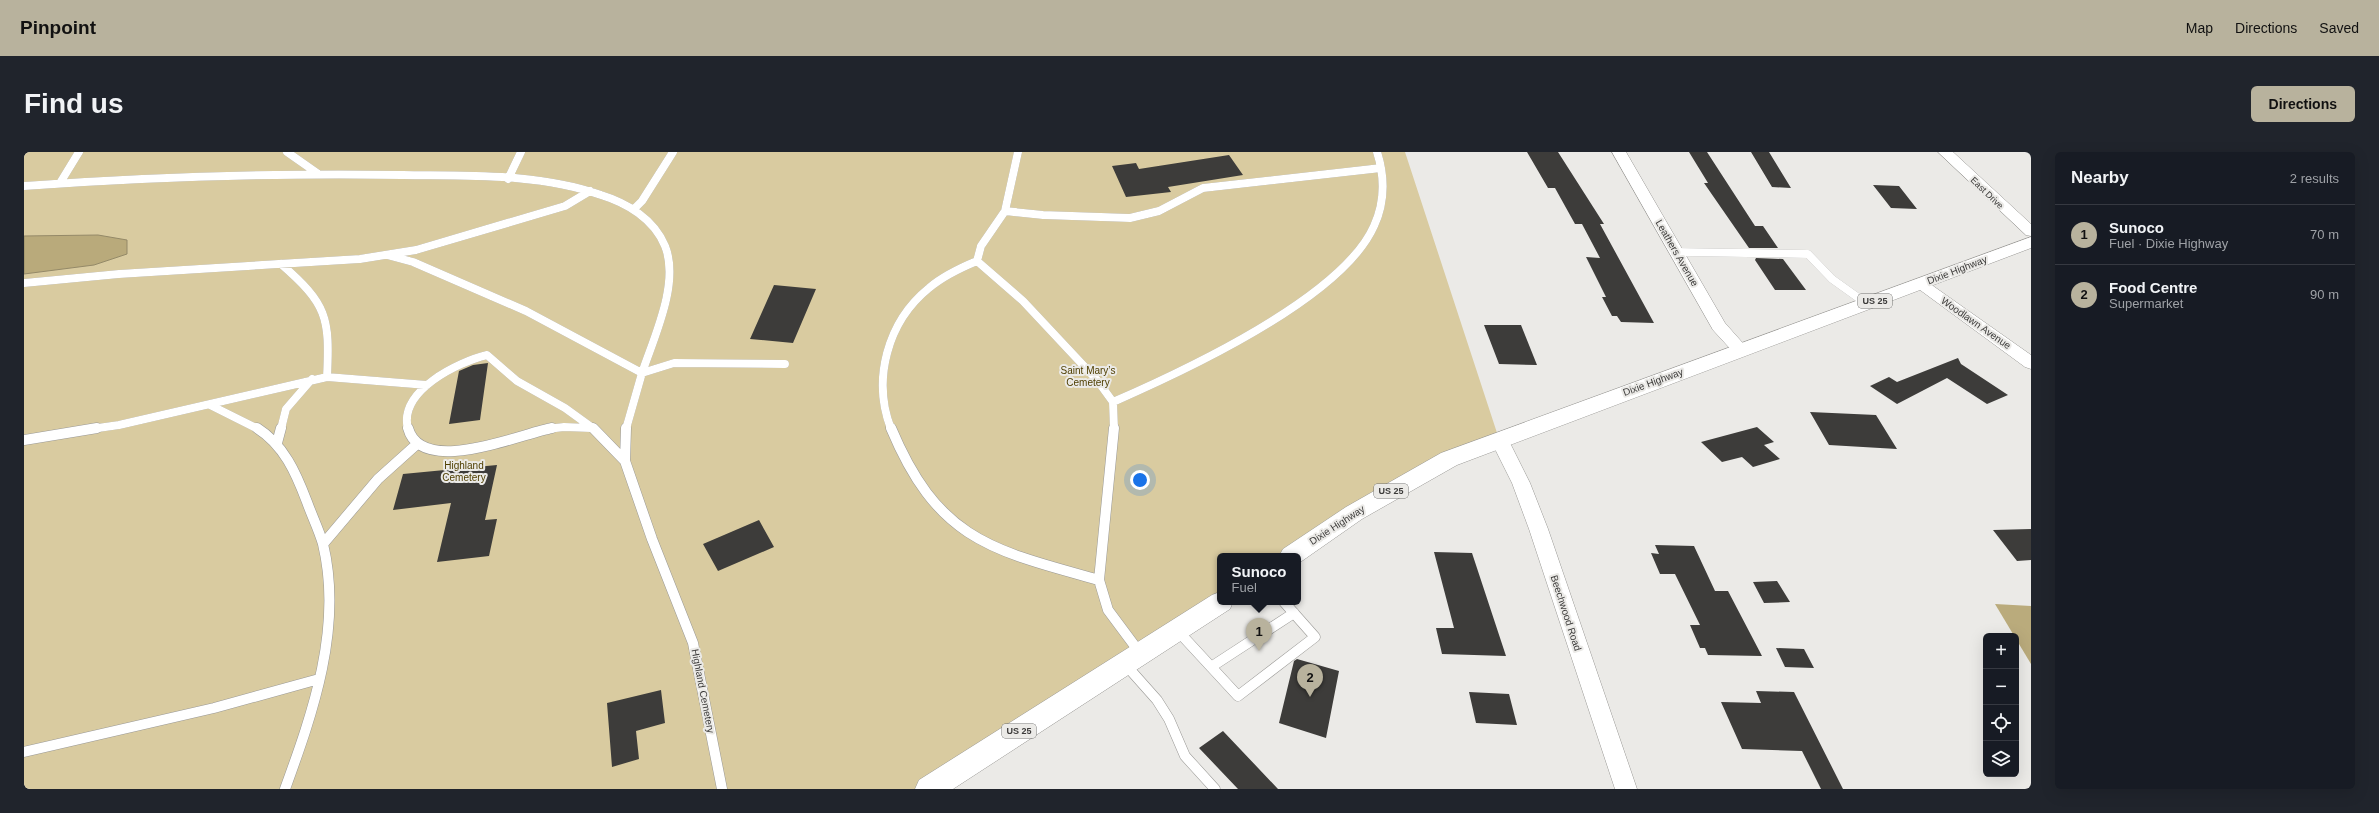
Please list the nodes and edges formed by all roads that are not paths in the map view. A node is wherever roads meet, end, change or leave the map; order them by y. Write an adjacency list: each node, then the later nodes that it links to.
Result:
1 (79, 152): 12 (lane)
2 (287, 152): 10 (lane)
3 (521, 152): 11 (lane)
4 (673, 152): 15 (lane)
5 (1018, 152): 16 (lane)
6 (1377, 152): 9 (lane)
7 (1619, 152): 19 (street, Leathers Avenue)
8 (1945, 152): 17 (street, East Drive)
9 (1381, 168): 16 (lane); 33 (lane)
10 (318, 173): 11 (lane); 12 (lane)
11 (508, 179): 14 (lane)
12 (60, 183): 13 (lane)
13 (24, 186)
14 (590, 191): 15 (lane); 20 (lane)
15 (634, 209): 29 (lane)
16 (1005, 210): 21 (lane)
17 (2031, 232)
18 (2031, 242): 24 (main road, Dixie Highway / US 25)
19 (1676, 252): 25 (lane); 26 (street, Leathers Avenue)
20 (387, 255): 22 (lane); 29 (lane)
21 (977, 261): 33 (lane); 43 (lane)
22 (281, 264): 23 (lane); 30 (lane)
23 (24, 283)
24 (1921, 284): 25 (main road, Dixie Highway / US 25); 27 (street, Woodlawn Avenue)
25 (1867, 304): 26 (main road, Dixie Highway / US 25)
26 (1741, 350): 36 (main road, Dixie Highway / US 25)
27 (2031, 363)
28 (785, 364): 29 (lane)
29 (642, 373): 40 (lane)
30 (327, 377): 31 (lane); 32 (lane)
31 (312, 379): 34 (lane); 38 (lane)
32 (427, 386): 35 (lane); 39 (lane)
33 (1112, 402): 43 (lane)
34 (210, 405): 37 (lane); 38 (lane)
35 (591, 428): 39 (lane); 40 (lane)
36 (1499, 439): 42 (main road, Dixie Highway / US 25); 56 (street, Beechwood Road)
37 (24, 440)
38 (277, 443): 41 (lane)
39 (417, 444): 41 (lane)
40 (626, 461): 54 (lane, Highland Cemetery)
41 (323, 544): 50 (lane)
42 (1296, 553)
43 (1099, 580): 48 (lane)
44 (1217, 605): 47 (main road, US 25)
45 (1287, 605): 46 (lane)
46 (1294, 613): 49 (lane); 49 (lane)
47 (1177, 630): 48 (main road, US 25); 49 (lane)
48 (1132, 658): 52 (main road, US 25); 55 (lane)
49 (1211, 667)
50 (318, 679): 51 (lane); 53 (lane)
51 (24, 752)
52 (944, 783)
53 (285, 789)
54 (722, 789)
55 (1215, 789)
56 (1626, 789)

